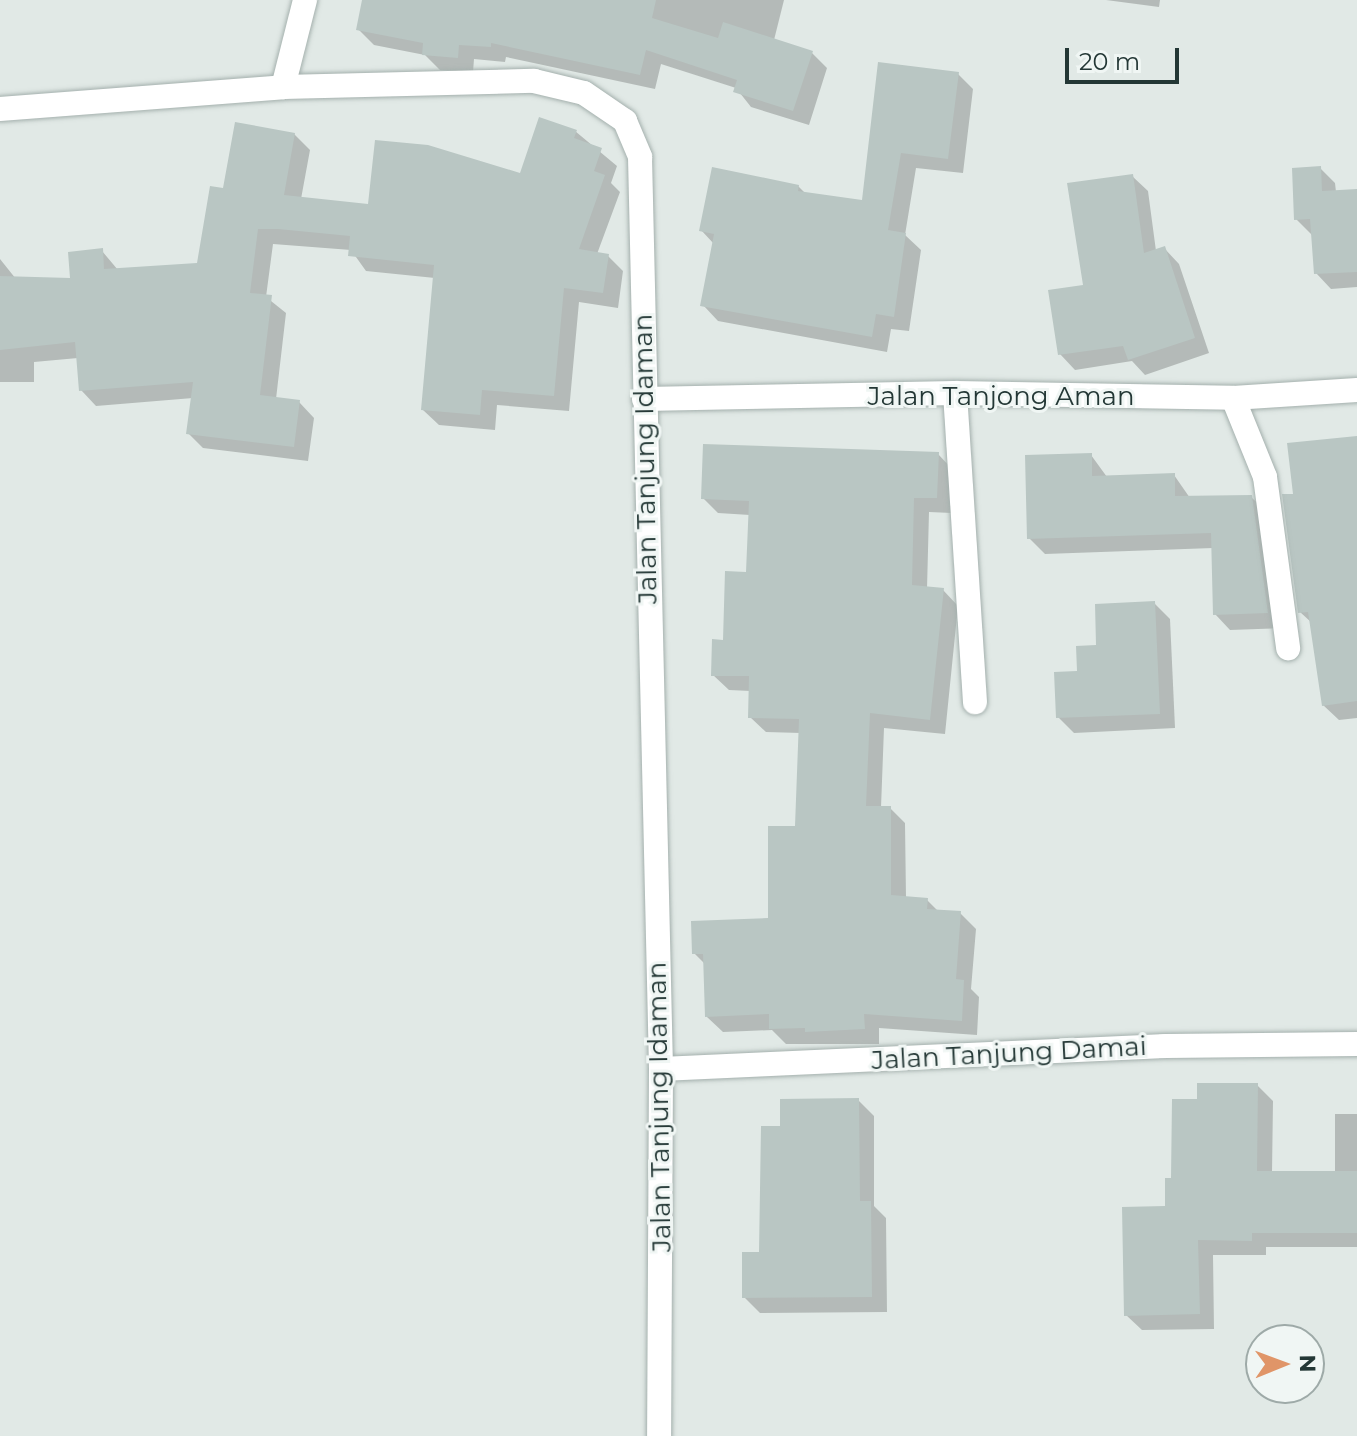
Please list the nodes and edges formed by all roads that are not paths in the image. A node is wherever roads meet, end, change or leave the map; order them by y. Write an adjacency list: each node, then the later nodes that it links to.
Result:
1 (305, 0): 2 (street)
2 (283, 87): 3 (street, Jalan Tanjung Idaman); 7 (street, Jalan Tanjung Idaman)
3 (0, 109)
4 (1357, 390): 6 (street, Jalan Tanjong Aman)
5 (955, 393): 6 (street, Jalan Tanjong Aman); 7 (street, Jalan Tanjong Aman); 9 (street)
6 (1233, 398): 8 (street)
7 (644, 399): 11 (street, Jalan Tanjung Idaman)
8 (1288, 648)
9 (975, 702)
10 (1357, 1044): 11 (street, Jalan Tanjung Damai)
11 (661, 1069): 12 (street, Jalan Tanjung Idaman)
12 (659, 1436)

